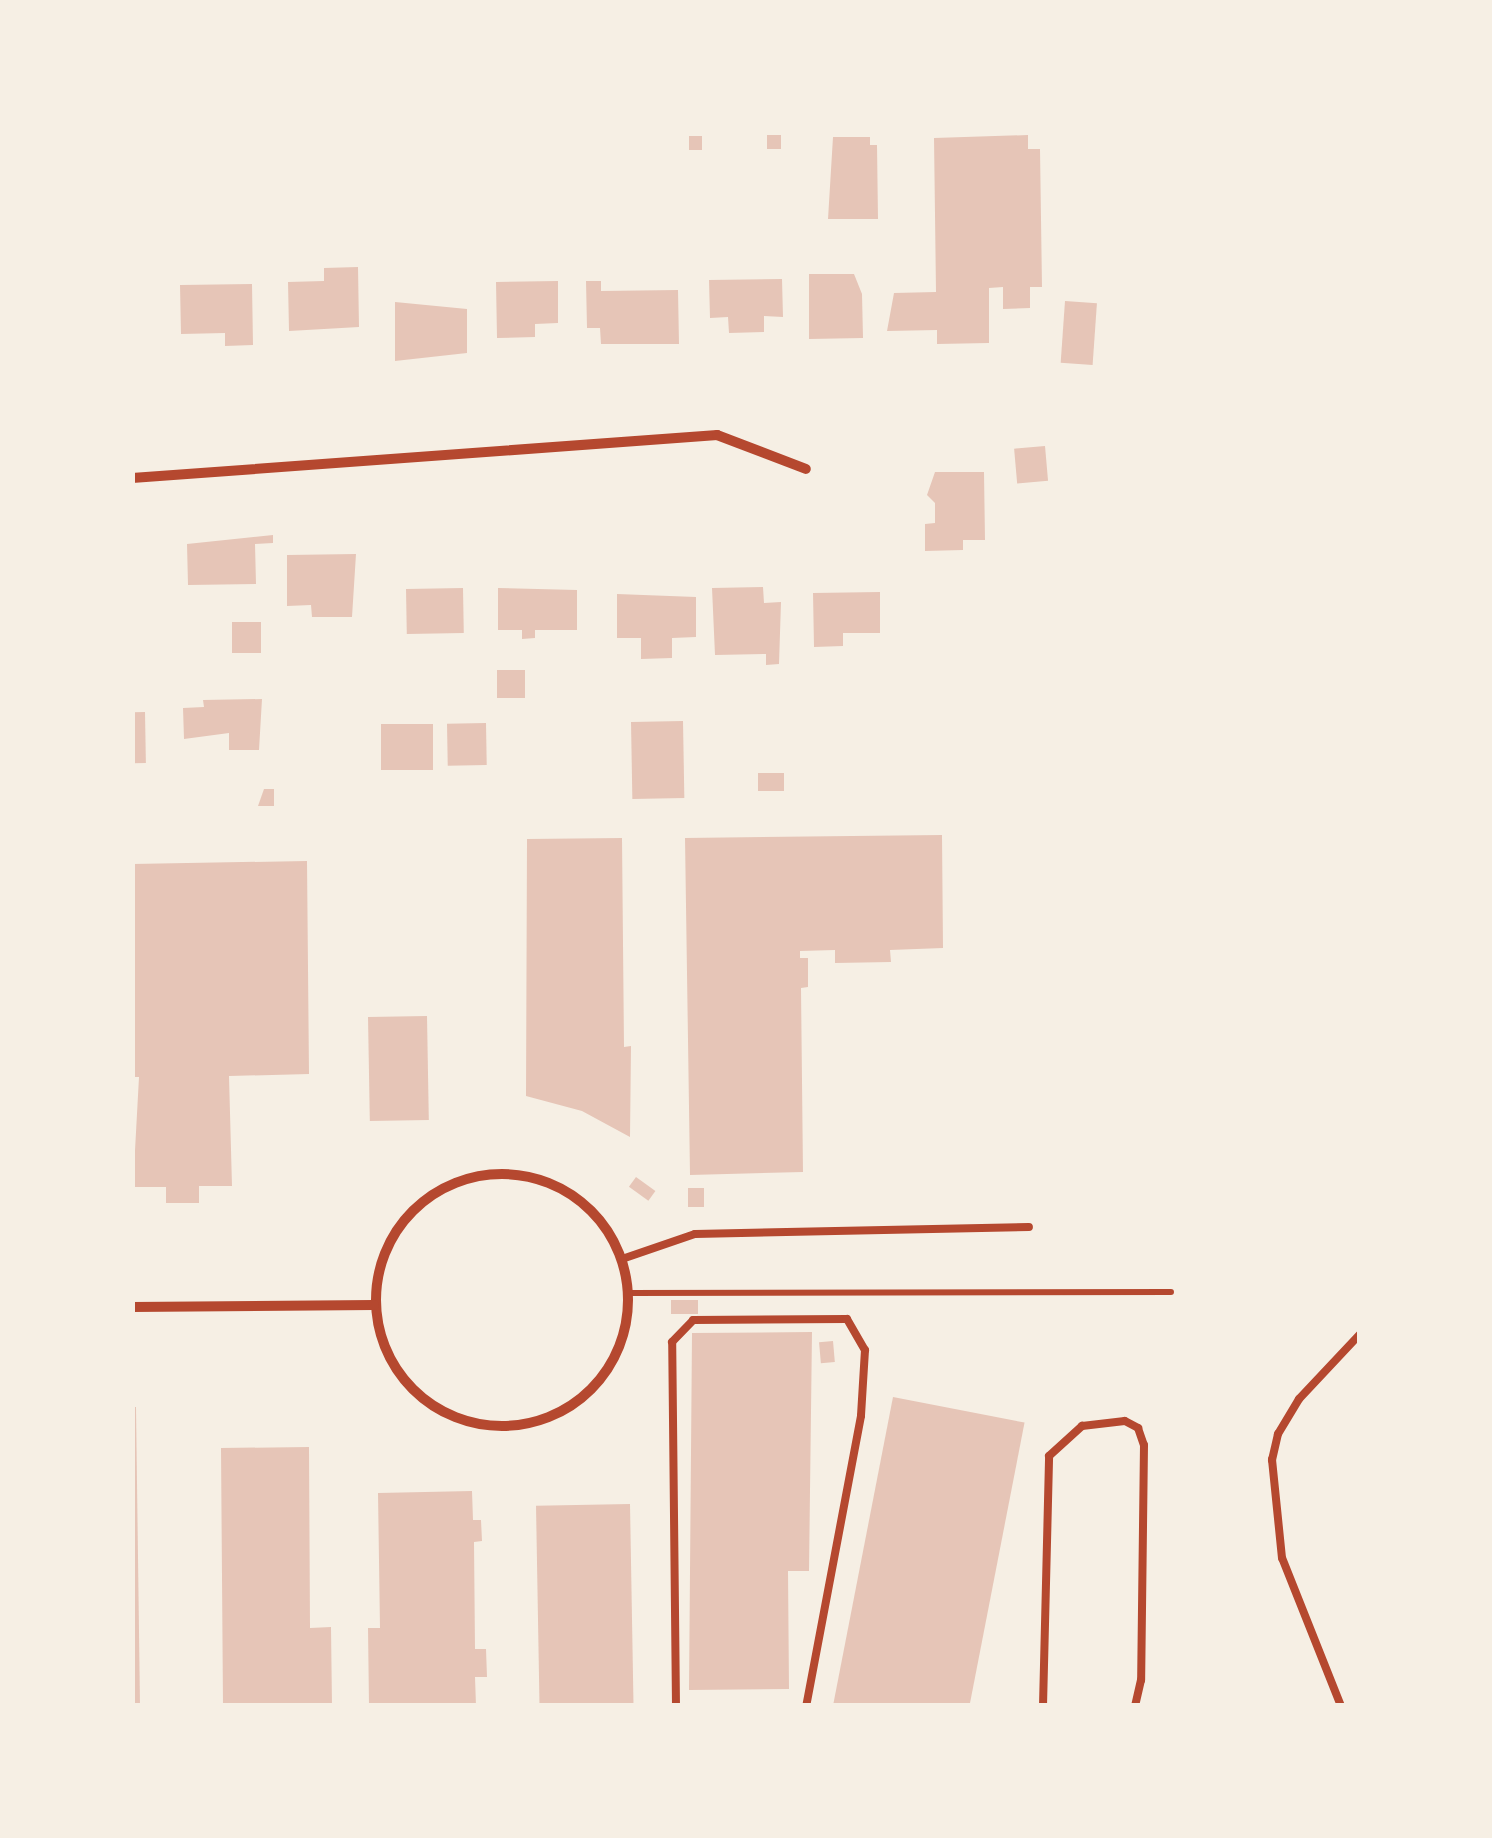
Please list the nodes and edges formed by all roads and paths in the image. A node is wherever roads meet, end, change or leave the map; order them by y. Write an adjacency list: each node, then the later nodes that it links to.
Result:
1 (806, 469): 2 (street)
2 (132, 478)
3 (1029, 1227): 4 (lane)
4 (622, 1258): 5 (street); 7 (street)
5 (630, 1292): 6 (path); 7 (street)
6 (1171, 1292)
7 (374, 1305): 8 (street)
8 (132, 1306)
9 (1360, 1334): 14 (lane)
10 (676, 1706): 11 (lane)
11 (806, 1706)
12 (1043, 1706): 13 (lane)
13 (1135, 1706)
14 (1342, 1706)

